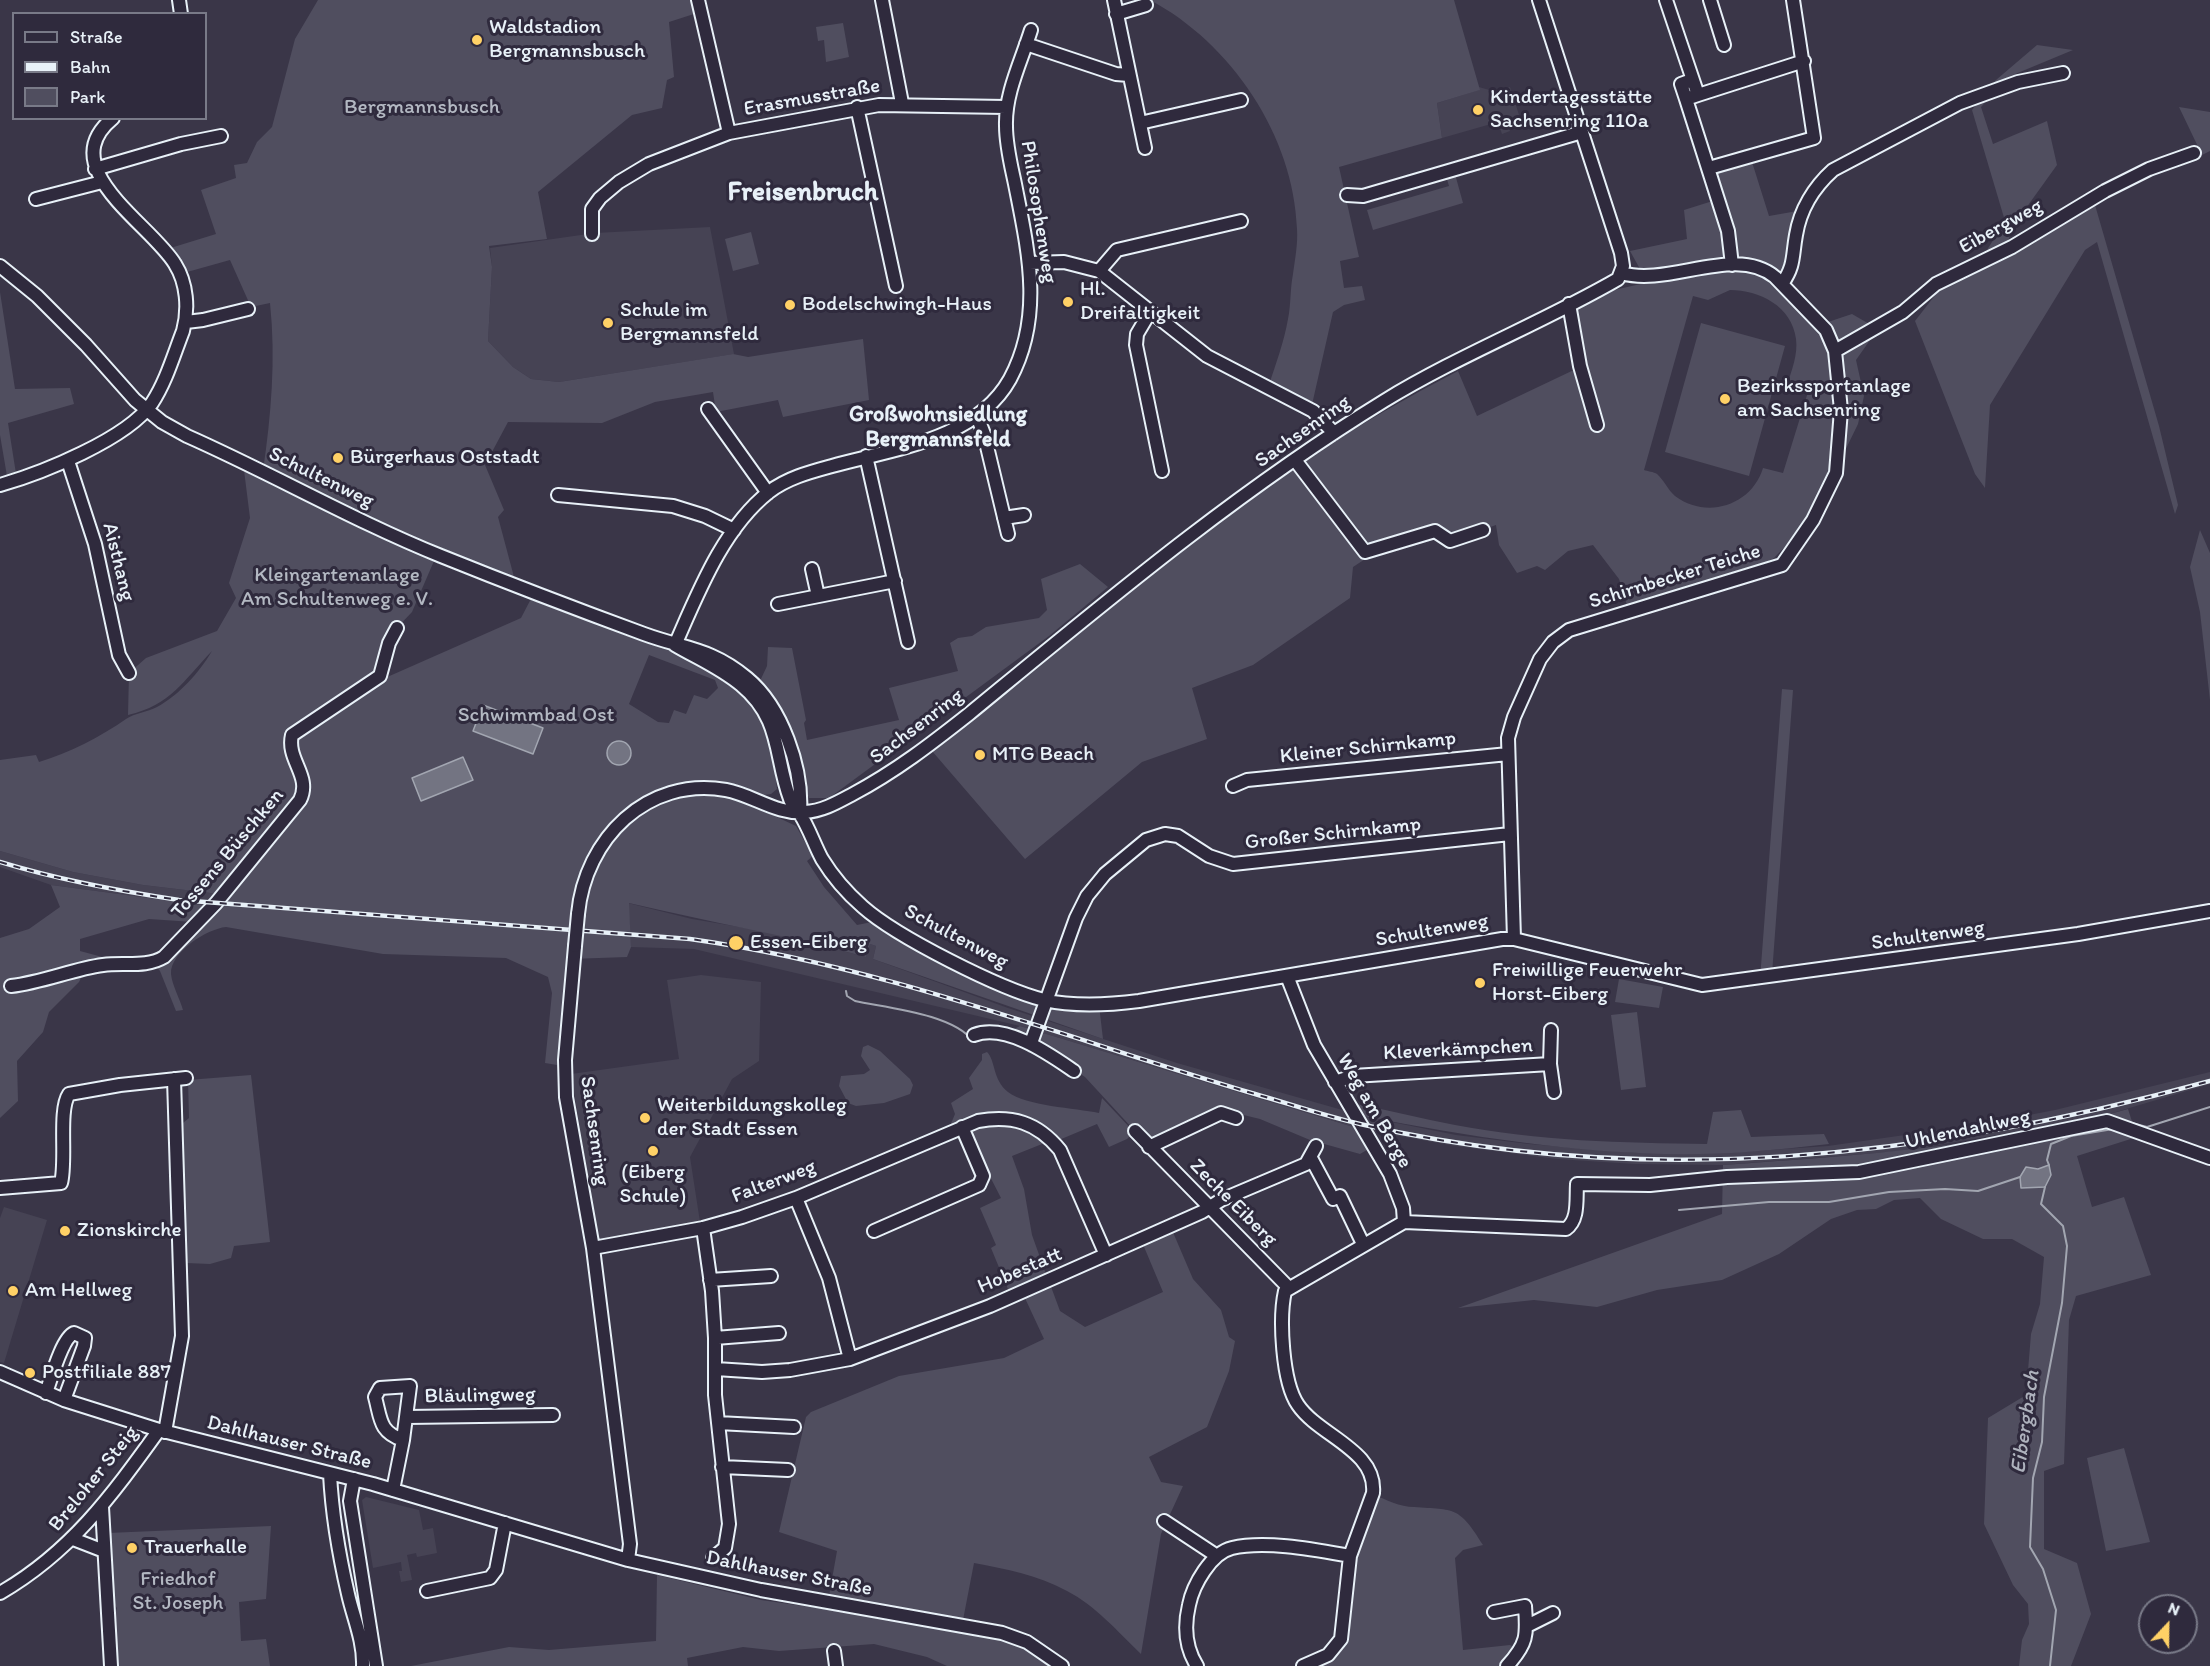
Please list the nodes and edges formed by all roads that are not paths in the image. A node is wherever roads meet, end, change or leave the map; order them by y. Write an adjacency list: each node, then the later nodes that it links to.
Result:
1 (698, 0): 24 (street, Erasmusstraße)
2 (882, 0): 18 (street, Erasmusstraße)
3 (1114, 0): 9 (street)
4 (1539, 0): 23 (street)
5 (1666, 0): 16 (street)
6 (1710, 0): 12 (street)
7 (1793, 0): 13 (street)
8 (1146, 5): 9 (street)
9 (1116, 14): 15 (street)
10 (1031, 30): 11 (street, Philosophenweg)
11 (1026, 44): 15 (street); 20 (street, Philosophenweg)
12 (1724, 45)
13 (1804, 61): 16 (street); 28 (street)
14 (2063, 73): 40 (street)
15 (1129, 75): 22 (street)
16 (1692, 97): 28 (street)
17 (1241, 99): 22 (street)
18 (902, 104): 19 (street, Erasmusstraße); 20 (street, Erasmusstraße)
19 (857, 107): 24 (street, Erasmusstraße); 41 (street)
20 (1006, 107): 35 (street, Philosophenweg)
21 (111, 120): 29 (street)
22 (1140, 123): 26 (street)
23 (1582, 132): 31 (street); 39 (street)
24 (729, 133): 34 (street, Erasmusstraße)
25 (221, 136): 29 (street)
26 (1145, 148)
27 (2194, 153): 46 (street, Eibergweg)
28 (1709, 168): 36 (street)
29 (95, 169): 30 (street)
30 (102, 182): 32 (street); 45 (street)
31 (1347, 195)
32 (36, 199)
33 (1242, 221): 38 (street)
34 (592, 234)
35 (1030, 263): 38 (street); 49 (street, Philosophenweg)
36 (1732, 265): 39 (street, Schirnbecker Teiche); 40 (street, Schirnbecker Teiche)
37 (0, 266): 48 (street, Schultenweg)
38 (1099, 271): 44 (street)
39 (1622, 273): 42 (street, Sachsenring)
40 (1782, 284): 46 (street, Schirnbecker Teiche)
41 (896, 286)
42 (1569, 304): 50 (street); 51 (street, Sachsenring)
43 (248, 309): 45 (street)
44 (1150, 312): 51 (street); 55 (street)
45 (186, 321): 48 (street)
46 (1835, 351): 72 (street, Schirnbecker Teiche)
47 (708, 409): 57 (street)
48 (147, 410): 54 (street); 70 (street, Schultenweg)
49 (977, 416): 52 (street, Philosophenweg); 60 (street)
50 (1597, 425)
51 (1334, 433): 53 (street, Sachsenring)
52 (866, 456): 57 (street, Philosophenweg); 65 (street)
53 (1295, 460): 62 (street); 74 (street, Sachsenring)
54 (68, 461): 56 (street); 71 (street, Aisthang)
55 (1162, 471)
56 (0, 485)
57 (768, 493): 61 (street, Philosophenweg)
58 (558, 495): 61 (street)
59 (1024, 515): 60 (street)
60 (1004, 518): 63 (street)
61 (734, 530): 70 (street, Philosophenweg)
62 (1483, 530)
63 (1008, 534)
64 (812, 568): 66 (street)
65 (895, 581): 66 (street); 69 (street)
66 (818, 596): 67 (street)
67 (778, 604)
68 (398, 628): 79 (street, Tossens Büschken)
69 (908, 642)
70 (675, 645): 74 (street, Schultenweg)
71 (129, 673)
72 (1508, 754): 73 (street, Kleiner Schirnkamp); 75 (street, Schirnbecker Teiche)
73 (1233, 786)
74 (800, 813): 80 (street, Schultenweg); 100 (street, Sachsenring, bridge)
75 (1510, 834): 77 (street, Schirnbecker Teiche); 80 (street, Großer Schirnkamp)
76 (2210, 911): 77 (street, Schultenweg)
77 (1514, 939): 78 (street, Schultenweg)
78 (1287, 976): 80 (street, Schultenweg); 86 (street, Weg am Berge)
79 (11, 987)
80 (1047, 1001): 83 (street)
81 (1551, 1030): 84 (street, Kleverkämpchen)
82 (974, 1035): 83 (street)
83 (1031, 1043): 85 (street)
84 (1550, 1064): 86 (street, Kleverkämpchen); 87 (street, Kleverkämpchen)
85 (1074, 1071)
86 (1335, 1082): 96 (street, Weg am Berge)
87 (1554, 1092)
88 (1236, 1118): 91 (street, Zeche Eiberg)
89 (962, 1127): 94 (street, Falterweg); 98 (street); 101 (street, Falterweg)
90 (1135, 1131): 91 (street, Zeche Eiberg)
91 (1149, 1147): 95 (street, Zeche Eiberg)
92 (2210, 1158): 96 (street, Uhlendahlweg)
93 (0, 1188): 116 (street)
94 (796, 1198): 97 (street, Falterweg); 107 (street)
95 (1209, 1207): 99 (street, Hobestatt); 101 (street, Hobestatt); 104 (street, Zeche Eiberg)
96 (1404, 1222): 99 (street)
97 (703, 1228): 100 (street, Falterweg); 103 (street)
98 (874, 1231)
99 (1363, 1244): 104 (street)
100 (593, 1248): 131 (street, Sachsenring)
101 (1106, 1255): 107 (street, Hobestatt)
102 (771, 1276): 103 (street)
103 (710, 1280): 106 (street)
104 (1288, 1287): 129 (street)
105 (778, 1333): 106 (street)
106 (715, 1338): 108 (street)
107 (850, 1359): 108 (street, Hobestatt)
108 (716, 1369): 114 (street)
109 (0, 1372): 110 (street, Dahlhauser Straße)
110 (46, 1393): 111 (street, Dahlhauser Straße); 111 (street)
111 (64, 1400): 116 (street, Dahlhauser Straße)
112 (553, 1415): 113 (street, Bläulingweg)
113 (407, 1418): 117 (street); 117 (street)
114 (718, 1423): 115 (street); 118 (street)
115 (794, 1427)
116 (162, 1431): 120 (street, Dahlhauser Straße); 123 (street, Breloher Steig)
117 (403, 1440): 122 (street)
118 (722, 1467): 119 (street); 130 (street)
119 (788, 1470)
120 (330, 1474): 121 (street, Dahlhauser Straße); 139 (street)
121 (354, 1479): 122 (street, Dahlhauser Straße); 140 (street)
122 (393, 1490): 125 (street, Dahlhauser Straße)
123 (102, 1507): 126 (street, Breloher Steig); 127 (street)
124 (1164, 1521): 128 (street)
125 (505, 1523): 131 (street, Dahlhauser Straße); 132 (street)
126 (73, 1539): 127 (street); 133 (street, Breloher Steig)
127 (104, 1551): 138 (street)
128 (1217, 1556): 129 (street); 143 (street)
129 (1350, 1556): 144 (street)
130 (713, 1558)
131 (628, 1560): 142 (street, Dahlhauser Straße)
132 (427, 1591)
133 (0, 1593)
134 (1494, 1612): 136 (street)
135 (1553, 1613): 136 (street)
136 (1527, 1626): 145 (street)
137 (834, 1651): 141 (street)
138 (111, 1666)
139 (363, 1666)
140 (376, 1666)
141 (836, 1666)
142 (1062, 1666)
143 (1197, 1666)
144 (1303, 1666)
145 (1507, 1666)

